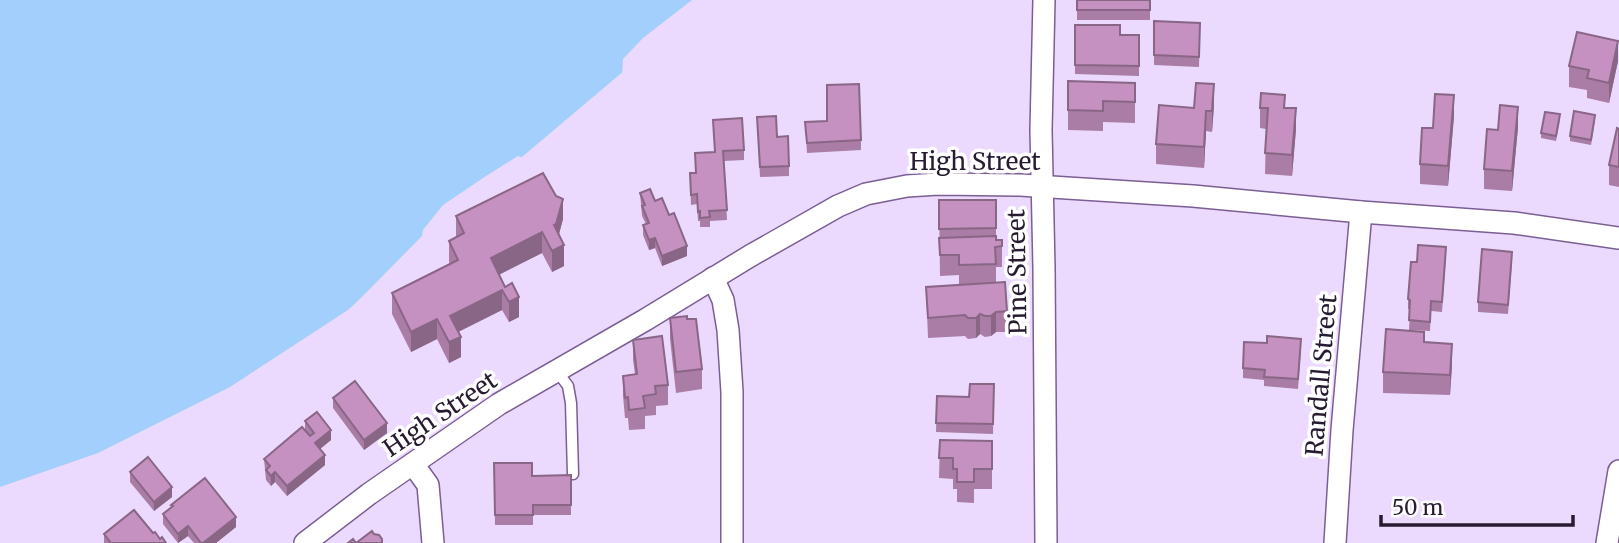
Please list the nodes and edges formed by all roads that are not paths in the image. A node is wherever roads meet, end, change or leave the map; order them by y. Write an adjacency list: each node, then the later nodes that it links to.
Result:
1 (1044, 0): 2 (street, Pine Street)
2 (1042, 186): 3 (street, High Street); 5 (street, High Street); 13 (street, Pine Street)
3 (1361, 212): 4 (street, High Street); 14 (street, Randall Street)
4 (1619, 238)
5 (713, 278): 6 (street, High Street); 12 (street)
6 (557, 371): 7 (street, High Street); 9 (lane)
7 (413, 464): 10 (street, High Street); 11 (street)
8 (1619, 471): 15 (street)
9 (573, 474)
10 (305, 543)
11 (433, 543)
12 (732, 543)
13 (1046, 543)
14 (1335, 543)
15 (1607, 543)

